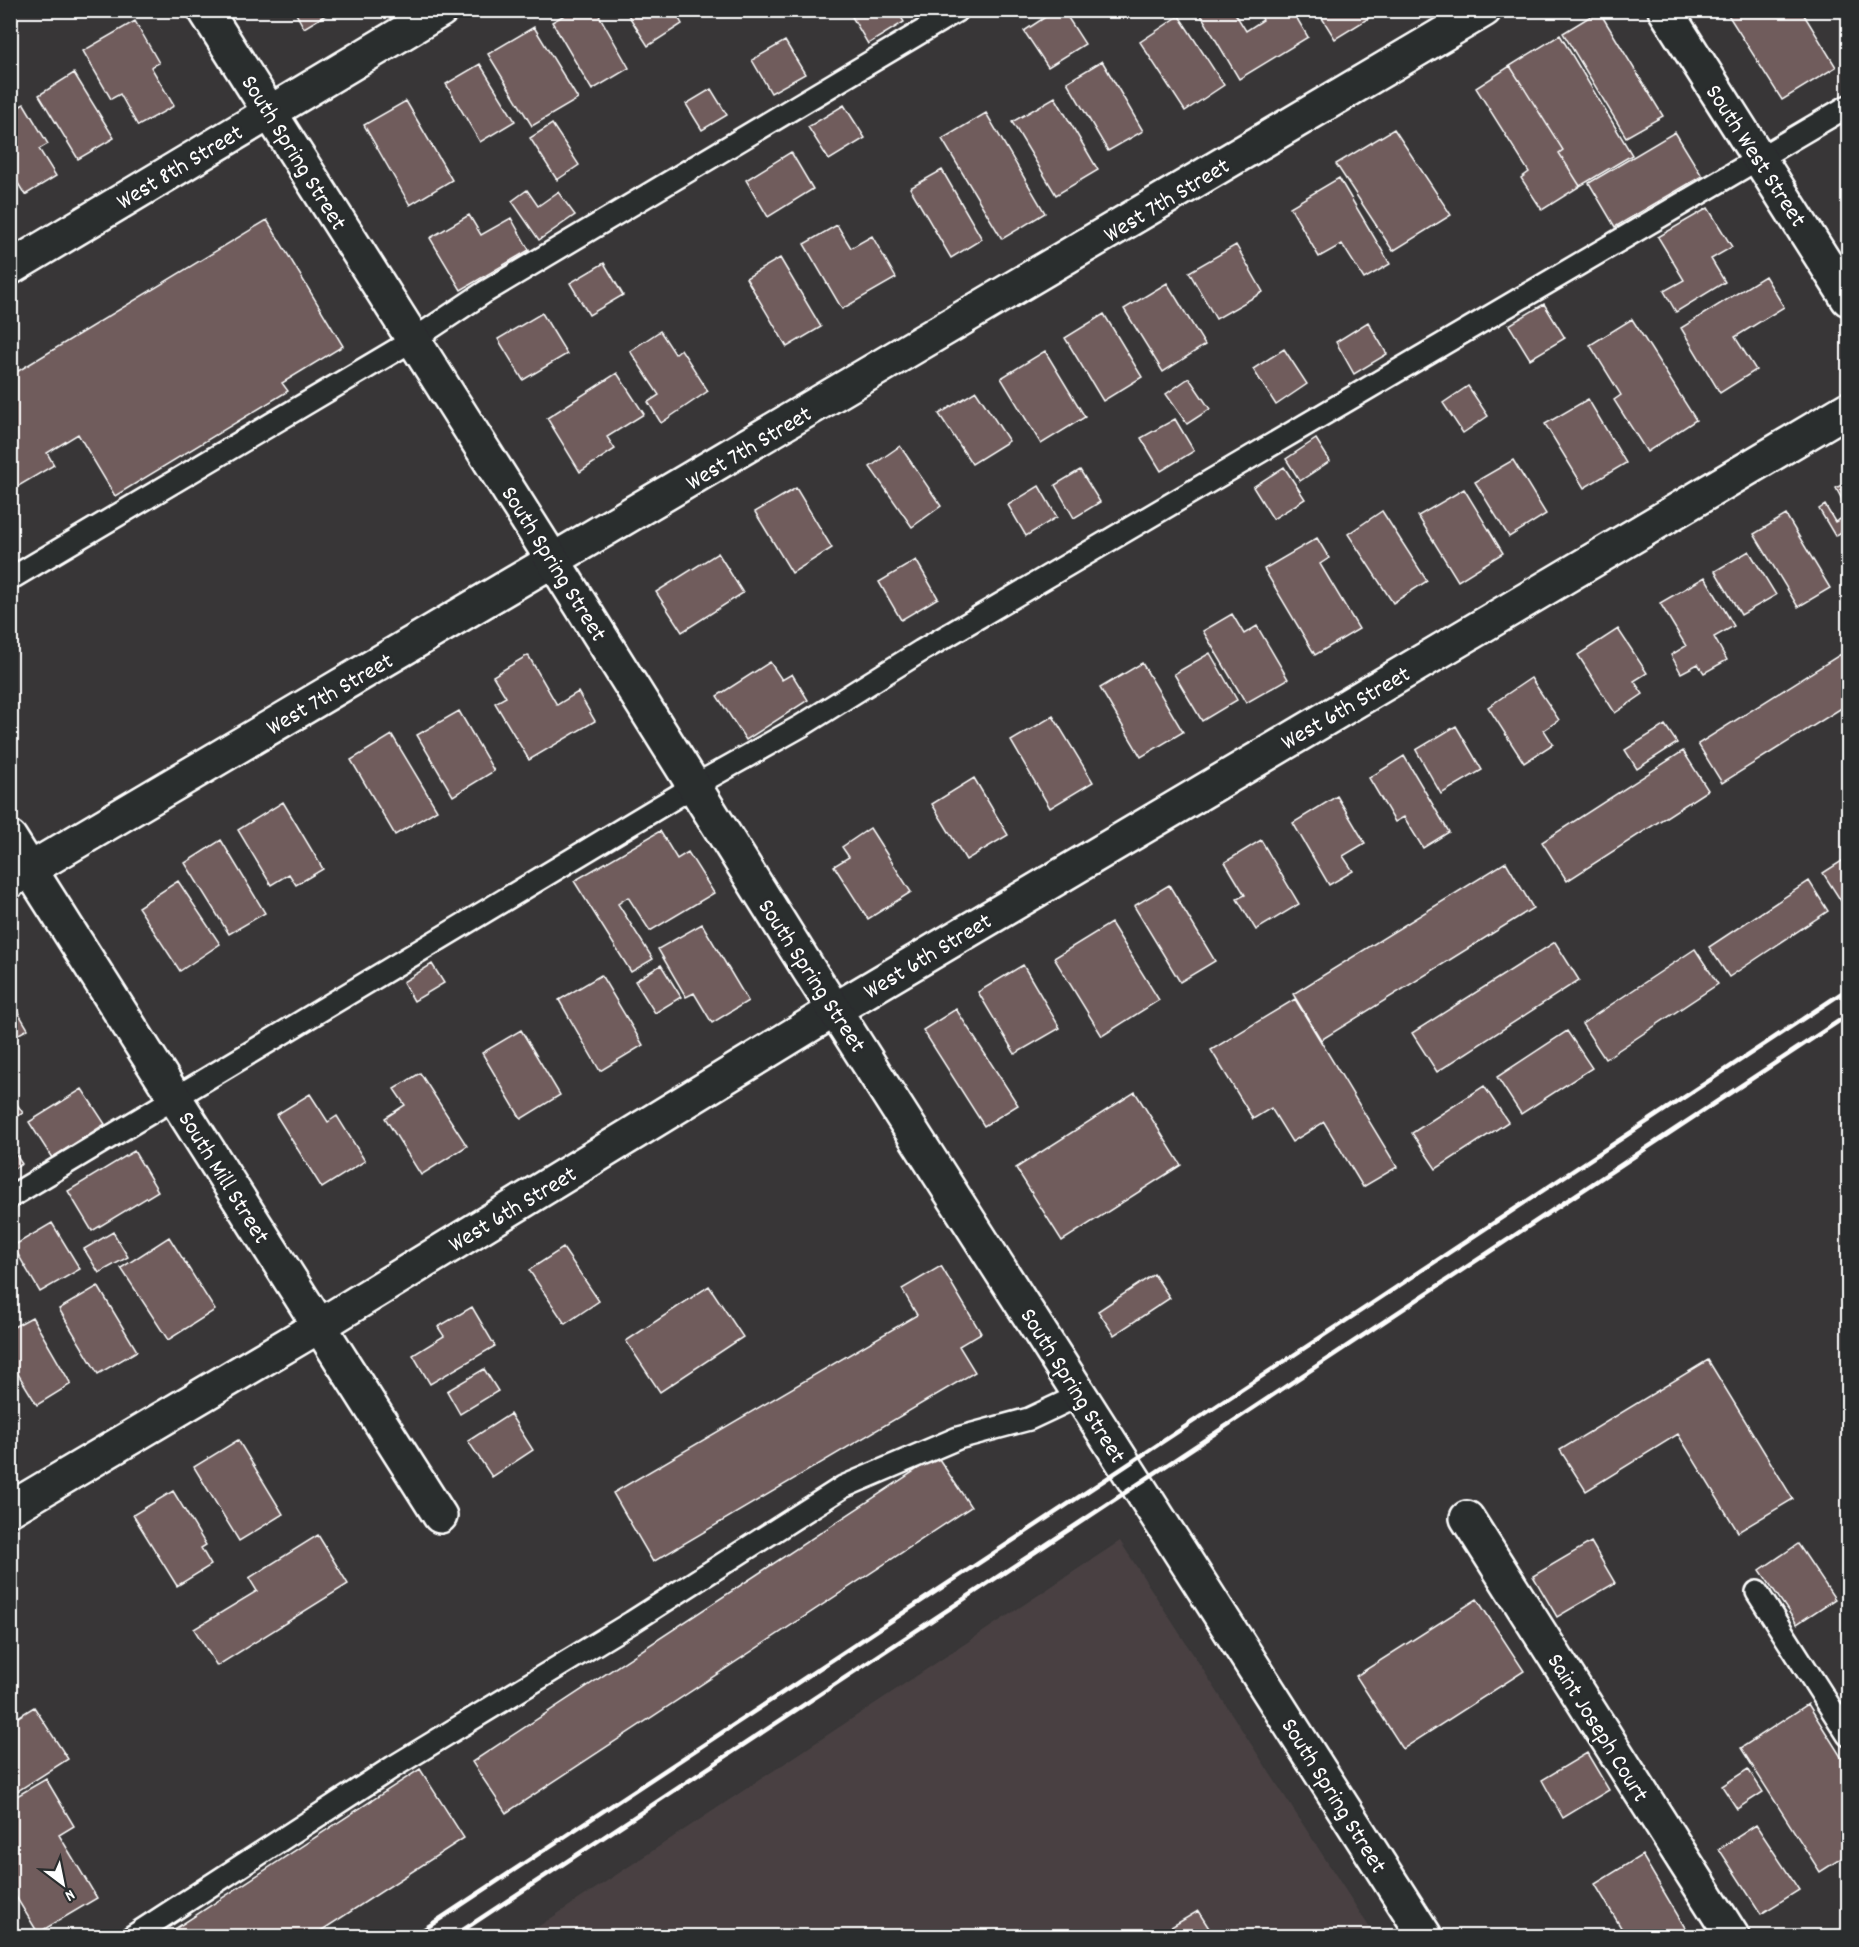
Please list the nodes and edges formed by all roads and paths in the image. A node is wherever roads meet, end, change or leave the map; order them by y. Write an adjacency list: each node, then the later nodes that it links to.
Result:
1 (205, 10): 7 (street, South Spring Street)
2 (441, 10): 7 (street, West 8th Street)
3 (1484, 10): 13 (street, West 7th Street)
4 (1665, 10): 8 (street, South West Street)
5 (945, 14): 11 (lane)
6 (1848, 106): 8 (lane)
7 (270, 112): 9 (street, West 8th Street); 11 (street, South Spring Street)
8 (1760, 159): 10 (street, South West Street); 15 (lane)
9 (10, 268)
10 (1848, 298)
11 (413, 340): 13 (street, South Spring Street); 14 (lane)
12 (1848, 409): 18 (street, West 6th Street)
13 (554, 562): 15 (street, South Spring Street); 17 (street, West 7th Street)
14 (10, 579)
15 (694, 786): 18 (street, South Spring Street); 19 (lane)
16 (10, 838): 17 (street, South Mill Street)
17 (20, 875): 19 (street, South Mill Street)
18 (836, 1010): 21 (street, West 6th Street); 22 (street, South Spring Street)
19 (175, 1098): 20 (lane); 21 (street, South Mill Street)
20 (10, 1197)
21 (319, 1326): 23 (street, West 6th Street); 24 (street, South Mill Street)
22 (1080, 1395): 28 (lane); 29 (street, South Spring Street)
23 (10, 1509)
24 (440, 1516)
25 (1467, 1518): 30 (street, Saint Joseph Court)
26 (1756, 1592): 27 (lane)
27 (1848, 1734)
28 (133, 1936)
29 (1425, 1936)
30 (1732, 1936)

